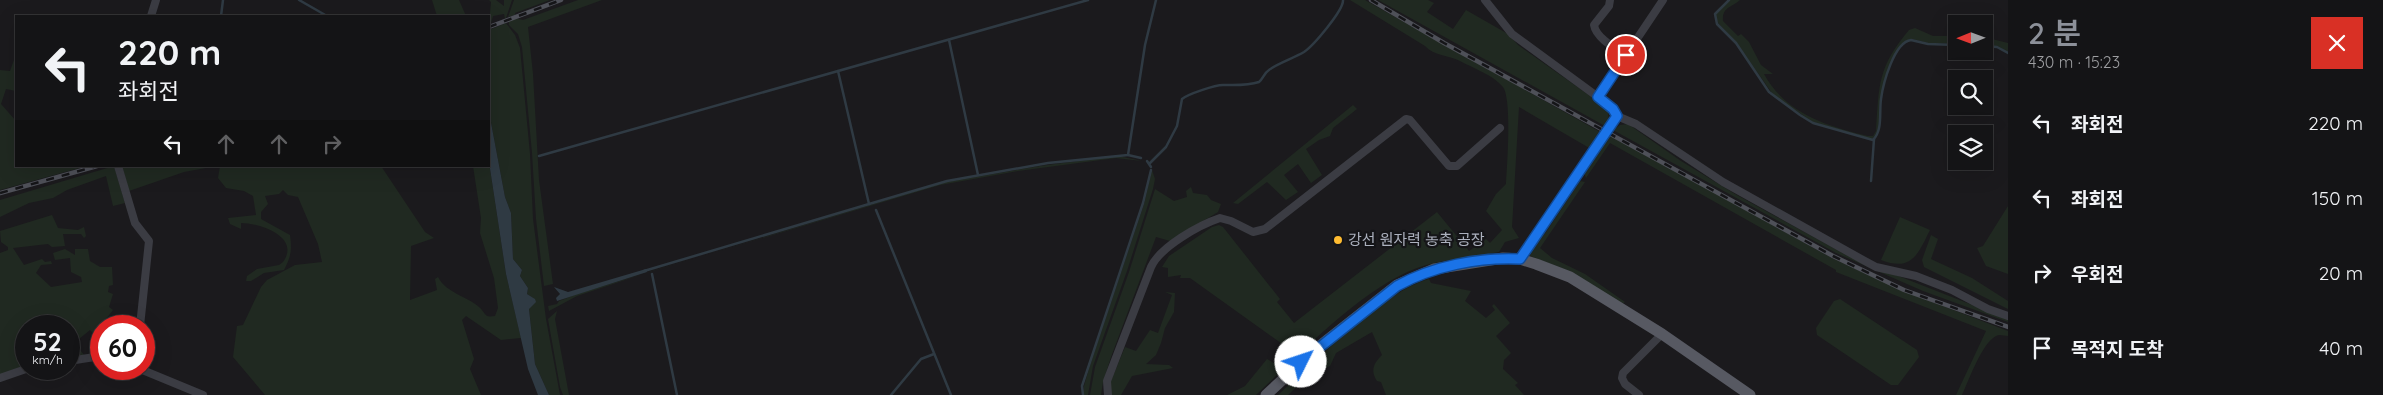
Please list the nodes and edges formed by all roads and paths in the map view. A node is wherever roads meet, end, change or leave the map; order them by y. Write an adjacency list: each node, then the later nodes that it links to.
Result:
1 (156, 0): 5 (street)
2 (1610, 0): 6 (street)
3 (1662, 0): 6 (street)
4 (1485, 1): 7 (street)
5 (151, 15)
6 (1626, 55): 7 (street)
7 (1598, 97): 8 (street)
8 (1617, 116): 11 (street); 13 (street)
9 (1500, 128): 19 (street)
10 (118, 167): 12 (street)
11 (1520, 259): 14 (main road); 20 (main road)
12 (141, 315)
13 (2008, 316)
14 (1662, 334): 21 (street); 22 (main road)
15 (15, 373): 17 (street)
16 (155, 376): 18 (street)
17 (0, 378)
18 (200, 395)
19 (1108, 395)
20 (1266, 395)
21 (1639, 395)
22 (1750, 395)

